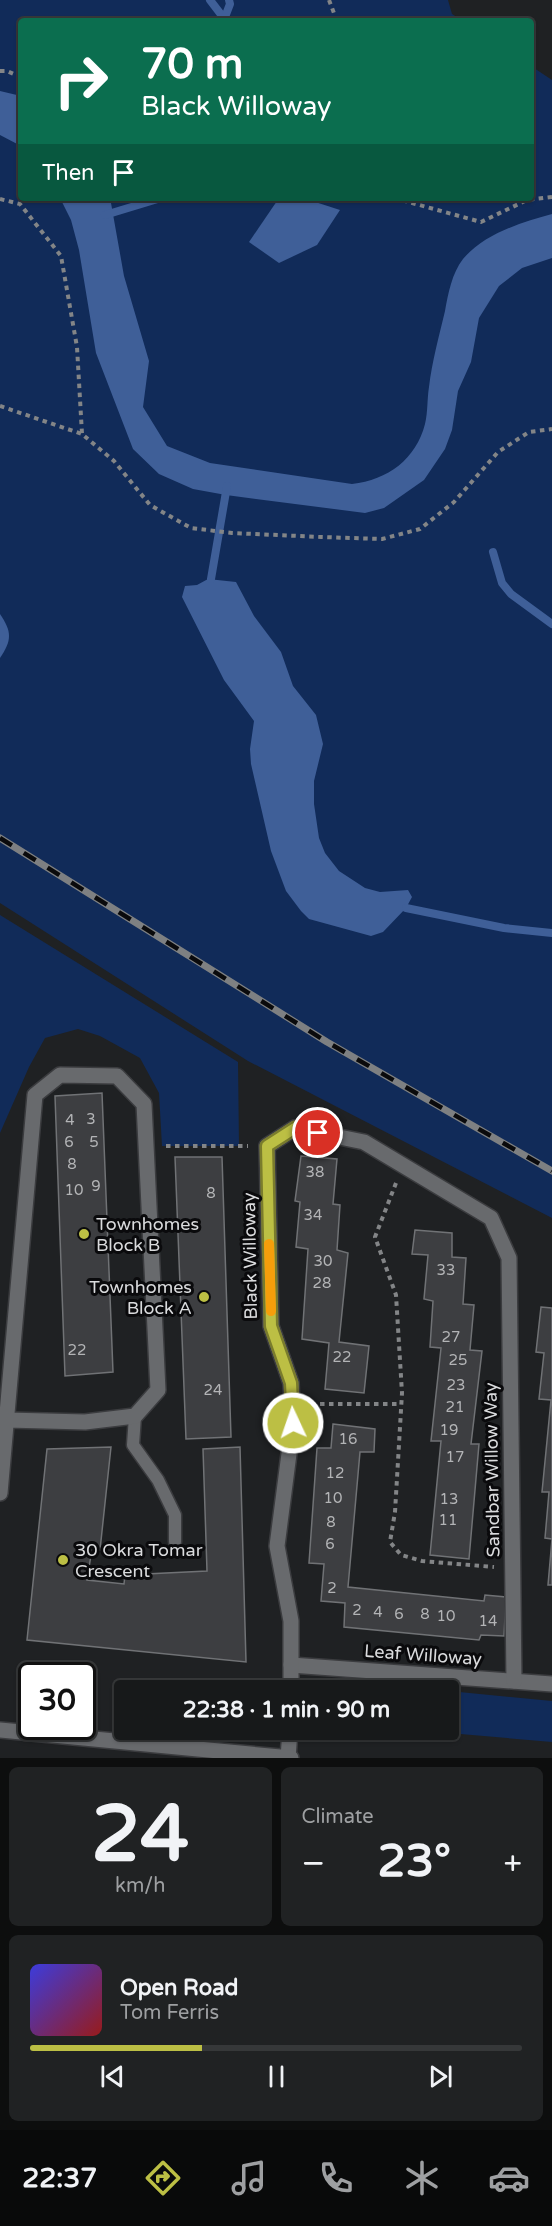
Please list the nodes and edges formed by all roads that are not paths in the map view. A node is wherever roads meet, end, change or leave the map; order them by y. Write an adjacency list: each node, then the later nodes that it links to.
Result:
1 (509, 1258): 6 (street, Black Willoway); 8 (street, Sandbar Willow Way)
2 (135, 1416): 3 (street); 3 (street); 5 (lane)
3 (7, 1420): 4 (street)
4 (0, 1493)
5 (175, 1542)
6 (291, 1665): 7 (street, Black Willoway); 8 (street, Leaf Willoway)
7 (291, 1680)
8 (514, 1681): 9 (street, Leaf Willoway)
9 (552, 1684)
10 (0, 1730): 12 (street)
11 (290, 1740): 12 (street)
12 (289, 1758)

